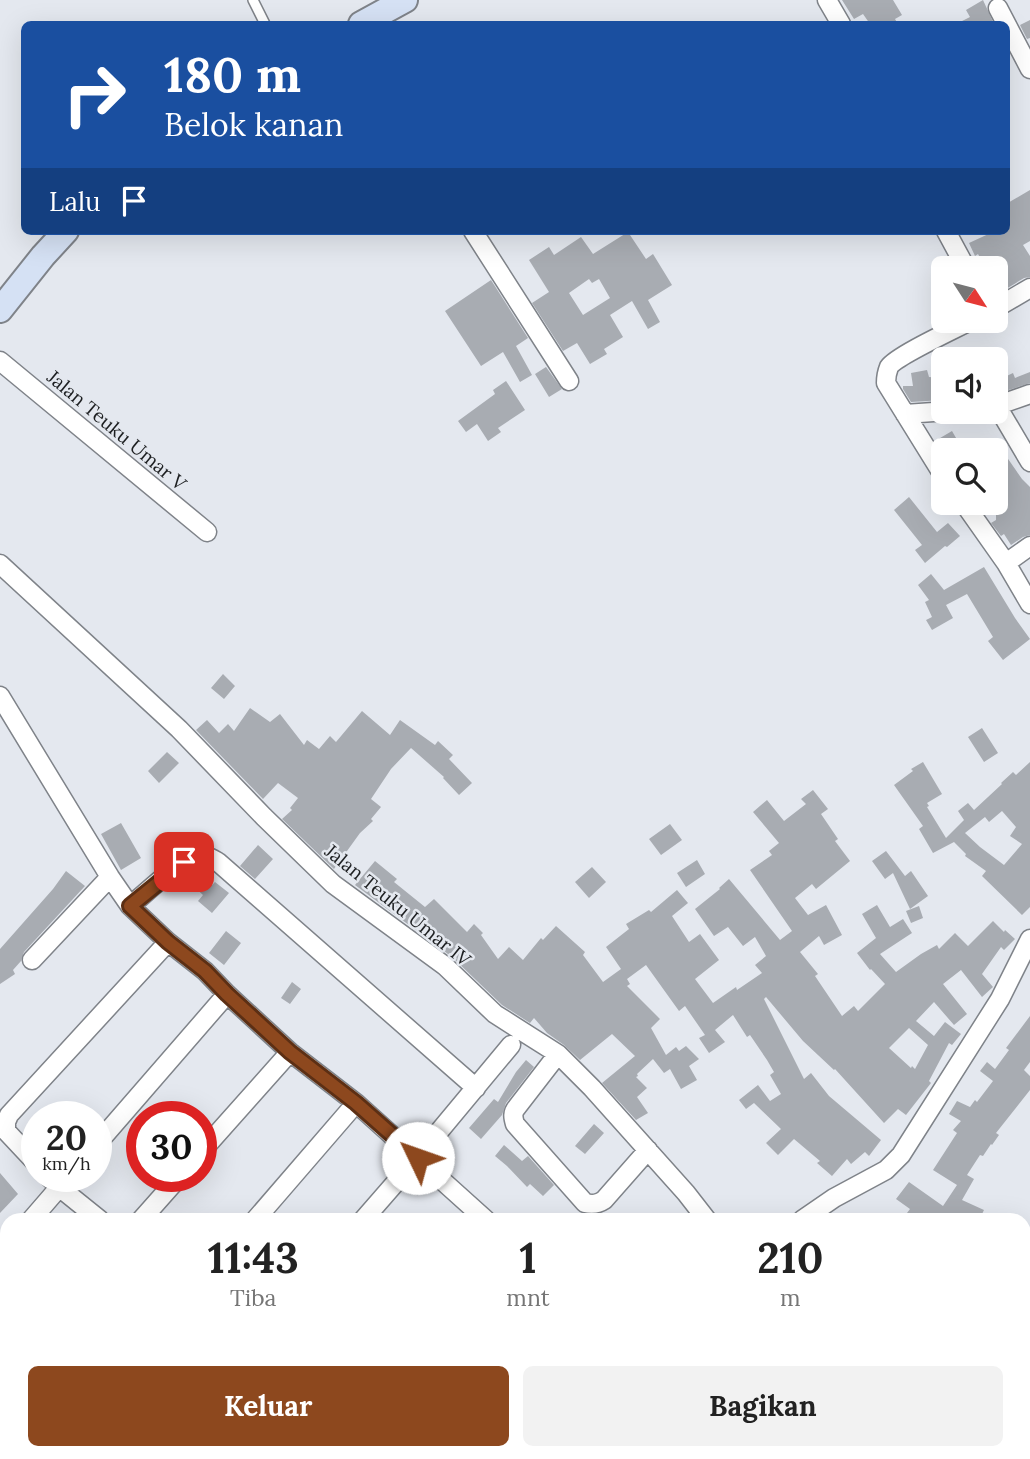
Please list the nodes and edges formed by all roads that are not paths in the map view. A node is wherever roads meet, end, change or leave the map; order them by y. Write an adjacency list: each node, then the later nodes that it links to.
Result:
1 (253, 0): 5 (lane)
2 (405, 0): 6 (street)
3 (827, 0): 7 (street)
4 (998, 8): 8 (street)
5 (264, 21)
6 (366, 21)
7 (839, 21)
8 (1005, 21)
9 (1010, 31): 10 (street)
10 (1030, 69)
11 (62, 235): 17 (street)
12 (476, 235): 20 (street)
13 (948, 235): 14 (street)
14 (960, 256)
15 (1030, 288): 16 (street)
16 (1008, 301)
17 (0, 310)
18 (947, 333): 24 (street)
19 (0, 361): 29 (street, Jalan Teuku Umar V)
20 (569, 381)
21 (1030, 394): 22 (street)
22 (1008, 402)
23 (931, 412): 24 (street)
24 (905, 414): 27 (street)
25 (1008, 424): 26 (street)
26 (1028, 455)
27 (931, 456)
28 (972, 515): 31 (street)
29 (207, 532)
30 (1030, 547): 31 (street)
31 (1006, 563): 33 (street)
32 (0, 564): 43 (street, Jalan Teuku Umar IV)
33 (1030, 604)
34 (0, 696): 35 (street)
35 (110, 877): 36 (street); 39 (street)
36 (130, 906): 38 (street); 44 (street)
37 (1030, 939): 63 (street)
38 (168, 942): 40 (street); 45 (street)
39 (32, 960)
40 (227, 994): 42 (street); 48 (street)
41 (511, 1045): 44 (street)
42 (290, 1052): 47 (street); 49 (street)
43 (558, 1055): 51 (street, Jalan Teuku Umar IV); 51 (street)
44 (476, 1088): 52 (street)
45 (22, 1101)
46 (21, 1102): 50 (street)
47 (356, 1103): 52 (street); 59 (street)
48 (112, 1126)
49 (217, 1134)
50 (21, 1147)
51 (648, 1150): 62 (street, Jalan Teuku Umar IV)
52 (418, 1158): 60 (street); 61 (street)
53 (51, 1192): 56 (street)
54 (71, 1192): 57 (street)
55 (166, 1192): 58 (street)
56 (36, 1213)
57 (93, 1213)
58 (147, 1213)
59 (261, 1213)
60 (369, 1213)
61 (478, 1213)
62 (702, 1213)
63 (812, 1213)

